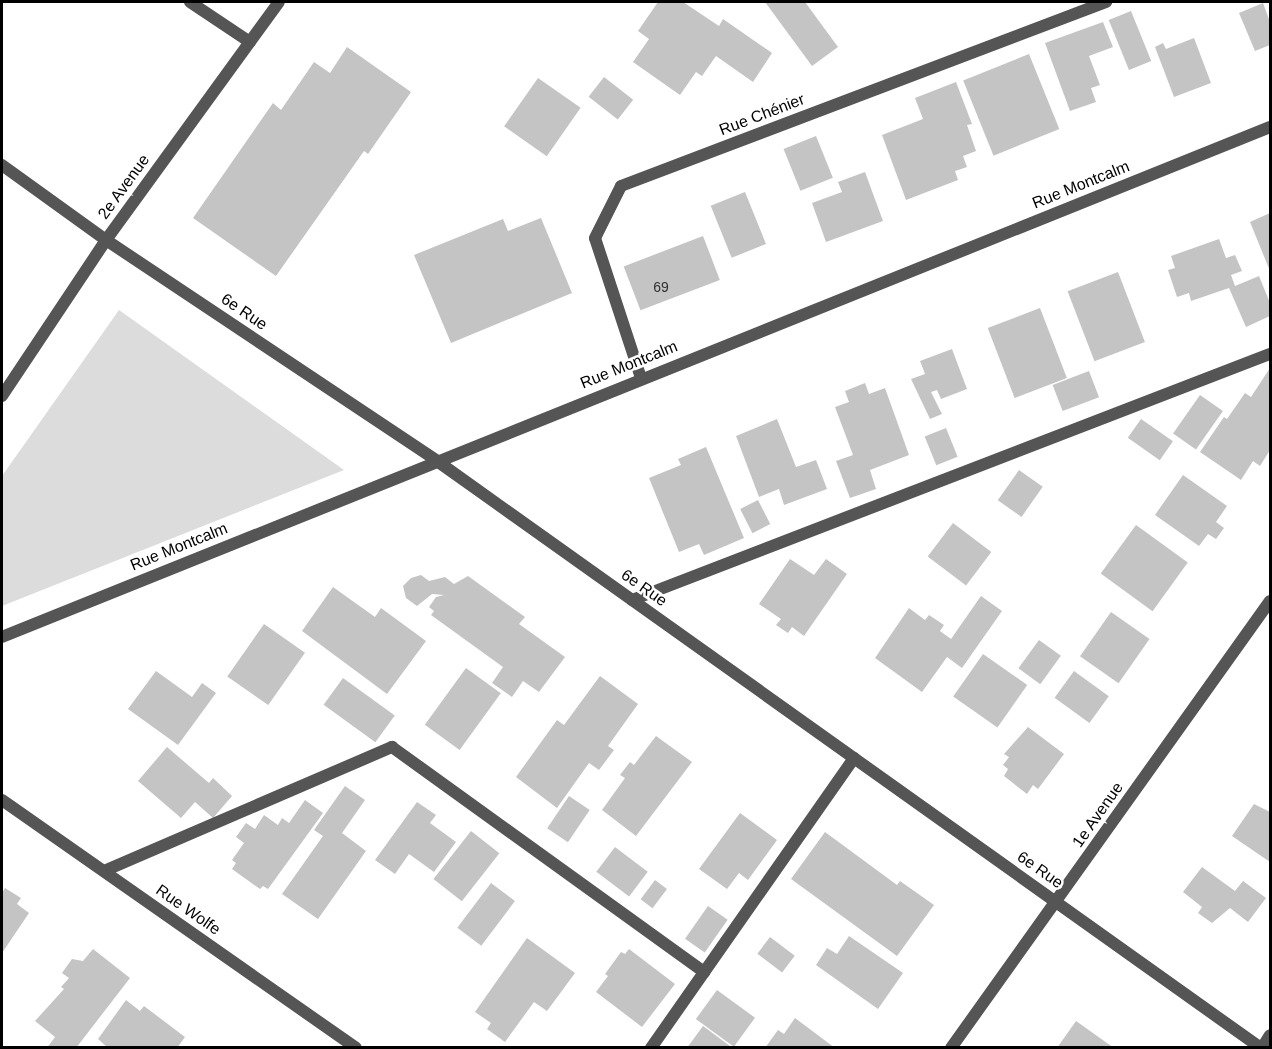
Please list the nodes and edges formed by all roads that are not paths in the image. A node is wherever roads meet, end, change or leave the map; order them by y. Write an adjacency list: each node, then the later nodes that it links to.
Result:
1 (190, 2): 4 (street)
2 (279, 2): 4 (street, 2e Avenue)
3 (1106, 2): 9 (street, Rue Chénier)
4 (250, 42): 7 (street, 2e Avenue)
5 (1270, 126): 9 (street, Rue Montcalm)
6 (2, 165): 7 (street, 6e Rue)
7 (106, 240): 10 (street, 2e Avenue); 11 (street, 6e Rue)
8 (1270, 354): 12 (street)
9 (641, 378): 11 (street, Rue Montcalm)
10 (2, 396)
11 (437, 461): 12 (street, 6e Rue); 14 (street, Rue Montcalm)
12 (632, 600): 15 (street, 6e Rue)
13 (1270, 601): 18 (street, 1e Avenue)
14 (2, 637)
15 (854, 758): 18 (street, 6e Rue); 19 (street)
16 (2, 800): 17 (street, Rue Wolfe)
17 (104, 871): 19 (street); 21 (street, Rue Wolfe)
18 (1058, 902): 23 (street, 1e Avenue); 24 (street, 6e Rue)
19 (704, 972): 22 (street)
20 (1270, 1035): 24 (street)
21 (356, 1047)
22 (651, 1047)
23 (951, 1047)
24 (1262, 1047)

